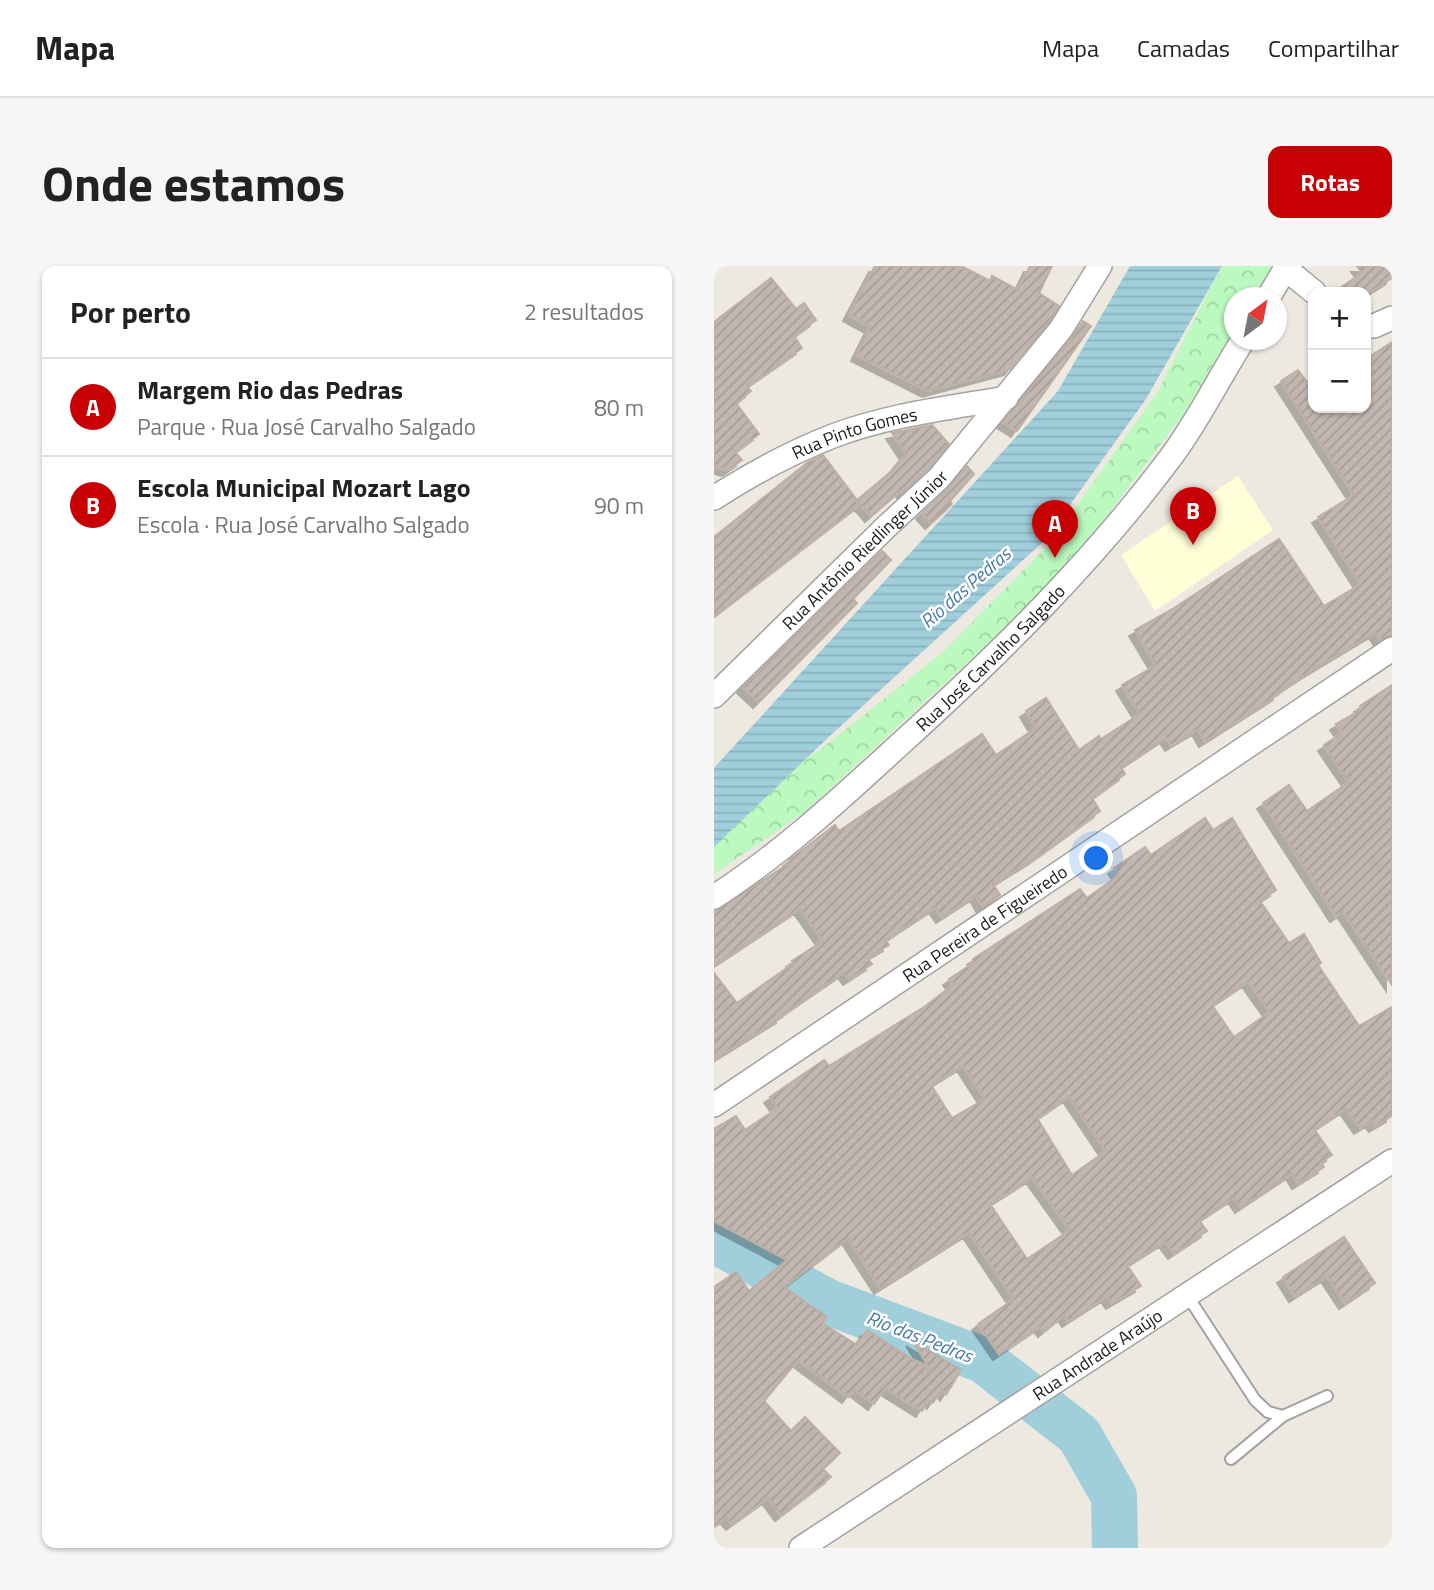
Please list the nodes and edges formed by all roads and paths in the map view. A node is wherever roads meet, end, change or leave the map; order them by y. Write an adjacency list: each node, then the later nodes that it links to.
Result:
1 (1100, 266): 8 (street, Rua Antônio Riedlinger Júnior)
2 (1287, 267): 3 (street); 4 (street)
3 (1275, 287)
4 (1309, 287)
5 (1392, 318): 6 (street)
6 (1371, 326)
7 (1237, 350): 12 (street, Rua José Carvalho Salgado)
8 (1006, 398): 9 (street, Rua Pinto Gomes); 11 (street, Rua Antônio Riedlinger Júnior)
9 (715, 496)
10 (1392, 649): 13 (street, Rua Pereira de Figueiredo)
11 (714, 696)
12 (714, 897)
13 (714, 1105)
14 (1392, 1161): 15 (street, Rua Andrade Araújo)
15 (1187, 1295): 17 (lane); 19 (street, Rua Andrade Araújo)
16 (1327, 1396): 17 (lane)
17 (1283, 1416): 18 (lane)
18 (1231, 1459)
19 (801, 1548)

